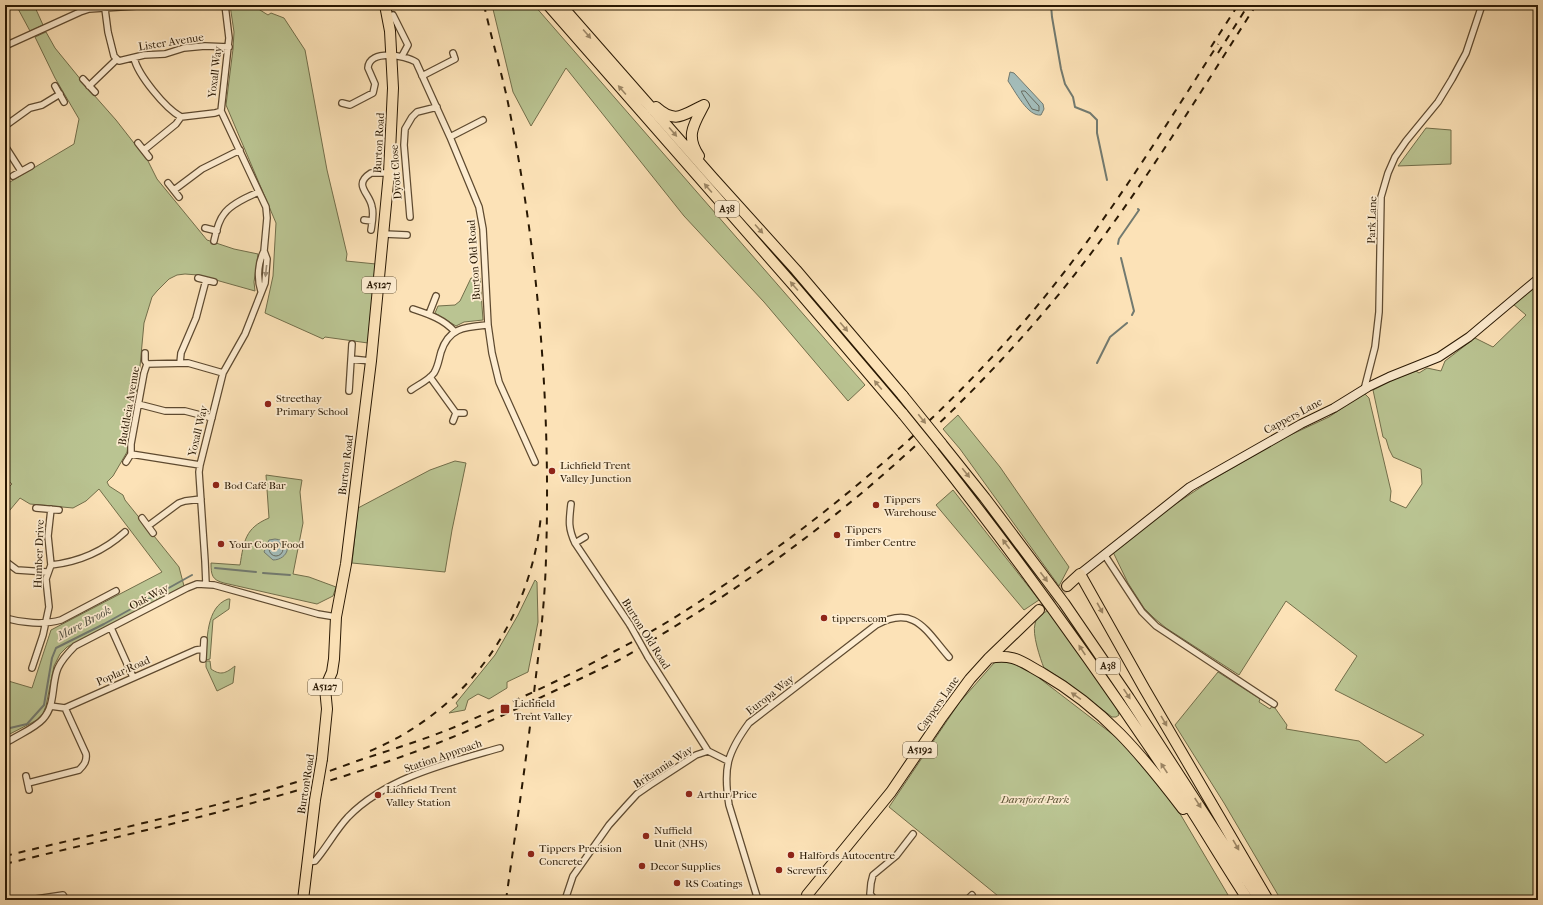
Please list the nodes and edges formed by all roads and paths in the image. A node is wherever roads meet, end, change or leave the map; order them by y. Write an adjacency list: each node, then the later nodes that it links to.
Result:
1 (152, 5): 8 (street)
2 (225, 5): 11 (street, Yoxall Way)
3 (385, 5): 13 (highway, Burton Road / A5127)
4 (548, 5): 131 (highway, A38, one-way to 4, bridge)
5 (561, 5): 18 (highway, A38, one-way to 18)
6 (1482, 5): 76 (street, Park Lane)
7 (89, 7): 8 (street); 10 (street)
8 (105, 9): 15 (street)
9 (393, 15): 14 (street)
10 (5, 46)
11 (229, 47): 16 (street, Lister Avenue); 27 (street, Yoxall Way)
12 (452, 53): 17 (street)
13 (392, 56): 14 (street); 25 (street); 39 (highway, Burton Road / A5127)
14 (402, 56): 17 (street, Burton Old Road)
15 (115, 58): 16 (street, Lister Avenue); 21 (street)
16 (134, 58): 29 (street)
17 (422, 76): 26 (street, Burton Old Road)
18 (624, 77): 41 (highway, A38, one-way to 41); 41 (highway)
19 (83, 79): 21 (street)
20 (55, 86): 23 (street)
21 (89, 86): 22 (street)
22 (95, 92)
23 (60, 94): 24 (street); 30 (street)
24 (64, 102)
25 (342, 103)
26 (436, 107): 31 (street, Burton Old Road); 46 (street, Dyott Close)
27 (221, 111): 29 (street); 35 (street, Yoxall Way)
28 (475, 116): 31 (street)
29 (181, 117): 34 (street)
30 (5, 126)
31 (450, 137): 64 (street, Burton Old Road)
32 (138, 143): 34 (street)
33 (5, 146): 38 (street)
34 (144, 150): 36 (street)
35 (240, 150): 43 (street); 44 (street, Yoxall Way)
36 (149, 157)
37 (31, 166): 38 (street)
38 (21, 172): 40 (street)
39 (389, 172): 50 (street); 54 (highway, Burton Road / A5127)
40 (13, 176)
41 (713, 178): 143 (highway, A38, one-way to 143, bridge)
42 (168, 183): 43 (street)
43 (174, 190): 45 (street)
44 (259, 192): 53 (street); 72 (street, Yoxall Way)
45 (179, 197)
46 (409, 206): 47 (street, Dyott Close); 48 (street, Dyott Close)
47 (401, 207)
48 (410, 217)
49 (364, 220): 50 (street)
50 (372, 221): 52 (street)
51 (204, 228): 53 (street)
52 (371, 230)
53 (217, 231): 56 (street)
54 (384, 234): 55 (street); 69 (highway, Burton Road / A5127)
55 (407, 235)
56 (214, 241)
57 (198, 278): 59 (street)
58 (1538, 279): 76 (street, Cappers Lane)
59 (206, 280): 60 (street); 70 (street)
60 (214, 282)
61 (436, 296): 63 (street)
62 (413, 309): 63 (street)
63 (429, 314): 65 (street)
64 (488, 325): 65 (street); 84 (street, Burton Old Road)
65 (455, 332): 73 (street)
66 (352, 344): 68 (street)
67 (145, 353): 71 (street, Buddleia Avenue)
68 (351, 359): 69 (street); 74 (street)
69 (371, 361): 106 (highway, Burton Road / A5127)
70 (180, 363): 71 (street); 72 (street)
71 (147, 364): 77 (street, Buddleia Avenue)
72 (224, 373): 80 (street, Yoxall Way)
73 (430, 377): 75 (street); 78 (street)
74 (351, 388)
75 (411, 390)
76 (1364, 390): 97 (street, Cappers Lane)
77 (138, 404): 80 (street); 82 (street, Buddleia Avenue)
78 (456, 413): 79 (street); 81 (street)
79 (464, 413)
80 (212, 418): 85 (street, Yoxall Way)
81 (452, 422)
82 (131, 454): 83 (street, Buddleia Avenue); 85 (street)
83 (126, 462)
84 (535, 462)
85 (200, 465): 86 (street, Yoxall Way)
86 (201, 499): 92 (street); 102 (street, Yoxall Way)
87 (571, 504): 96 (street, Burton Old Road)
88 (36, 508): 89 (street, Humber Drive)
89 (51, 509): 90 (street, Humber Drive); 99 (street, Humber Drive)
90 (59, 510)
91 (142, 518): 92 (street)
92 (148, 526): 94 (street)
93 (126, 532): 99 (street)
94 (153, 534)
95 (585, 537): 96 (street)
96 (575, 543): 124 (street, Burton Old Road, bridge)
97 (1104, 554): 101 (street, Cappers Lane); 119 (street)
98 (5, 561): 100 (street)
99 (51, 565): 100 (street, Humber Drive)
100 (47, 572): 108 (street, Humber Drive)
101 (1080, 574): 103 (highway, Cappers Lane); 144 (highway, one-way to 144)
102 (206, 584): 106 (street, Oak Way); 109 (street, Oak Way)
103 (1067, 586)
104 (116, 591): 108 (street)
105 (1039, 610): 110 (highway, Cappers Lane / A5192)
106 (336, 617): 130 (highway, Burton Road / A5127, bridge)
107 (5, 618): 108 (street)
108 (45, 623): 117 (street, Humber Drive)
109 (111, 628): 118 (street); 120 (street, Oak Way)
110 (1009, 639): 114 (highway); 115 (highway, Cappers Lane / A5192)
111 (204, 640): 112 (street)
112 (203, 650): 116 (street); 118 (street, Poplar Road)
113 (949, 657): 125 (street, Europa Way)
114 (1013, 657): 115 (highway); 131 (highway, one-way to 114)
115 (989, 658): 133 (highway, Cappers Lane / A5192)
116 (203, 659)
117 (32, 668)
118 (133, 677): 121 (street, Poplar Road)
119 (1274, 704)
120 (50, 706): 121 (street); 122 (street, Oak Way)
121 (65, 708): 127 (street)
122 (5, 741)
123 (500, 748): 130 (street, Station Approach)
124 (708, 751): 125 (street); 138 (street, Britannia Way)
125 (728, 761): 134 (street, Europa Way)
126 (26, 776): 127 (street)
127 (28, 783): 128 (street)
128 (29, 790)
129 (913, 834): 140 (street)
130 (308, 862): 137 (highway, Burton Road / A5127)
131 (1237, 884): 142 (highway, A38)
132 (972, 895): 141 (street)
133 (807, 897): 139 (highway, Cappers Lane / A5192)
134 (758, 899)
135 (29, 900): 136 (street)
136 (66, 900)
137 (302, 900)
138 (565, 900)
139 (797, 900)
140 (875, 900)
141 (967, 900)
142 (1248, 900)
143 (1260, 900)
144 (1268, 900)

